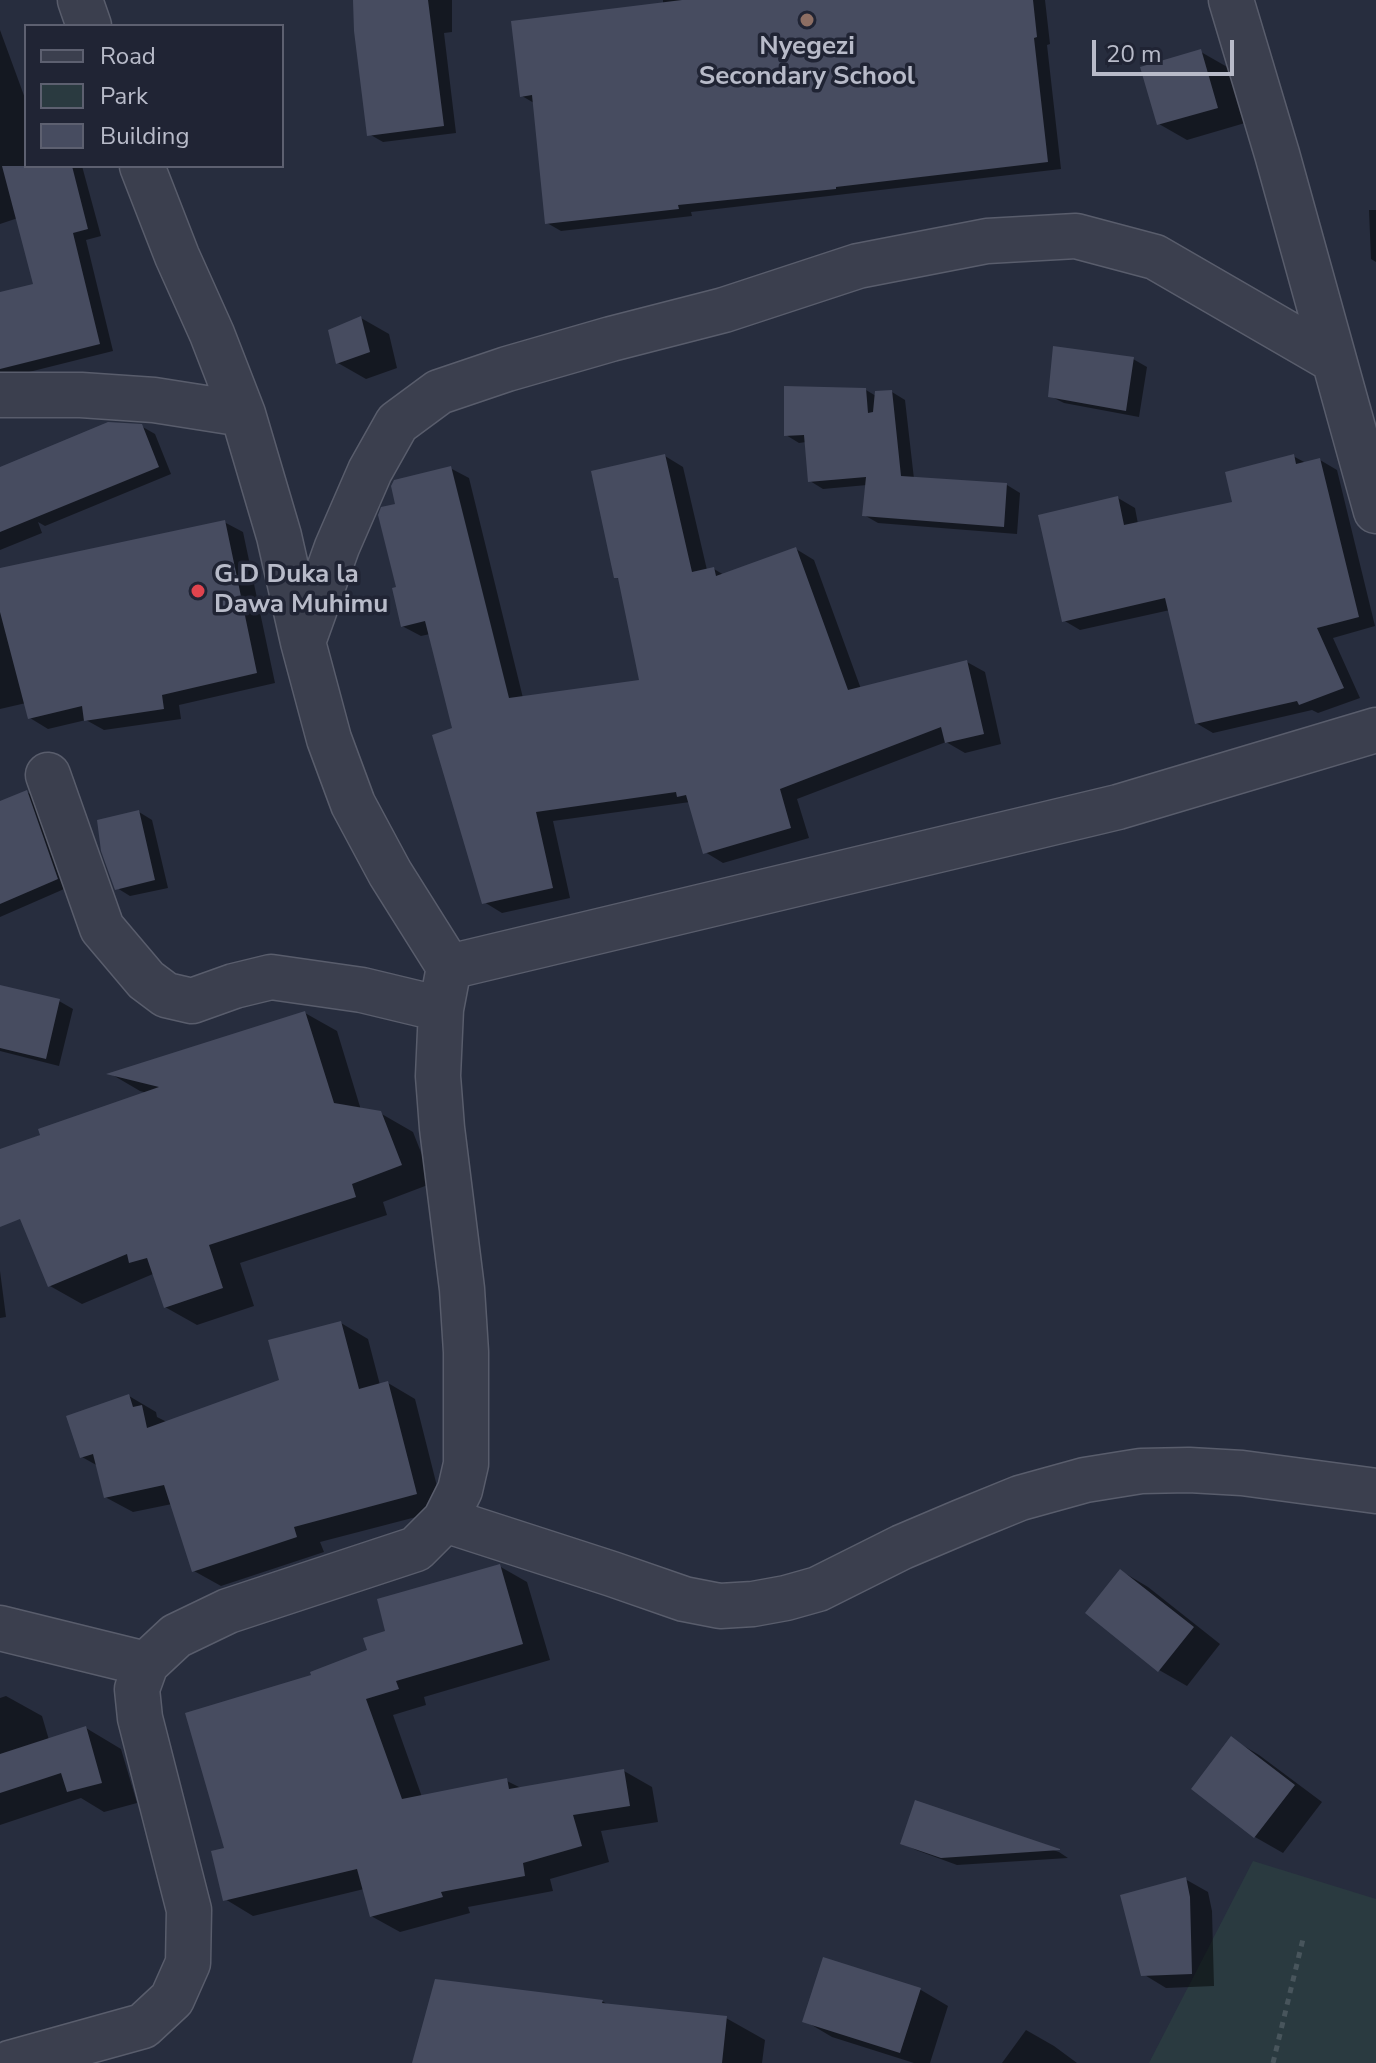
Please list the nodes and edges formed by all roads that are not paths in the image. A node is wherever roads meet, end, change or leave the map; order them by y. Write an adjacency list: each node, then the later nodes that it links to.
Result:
1 (80, 0): 3 (street)
2 (1231, 0): 5 (street)
3 (88, 24)
4 (143, 168): 7 (street)
5 (1333, 360): 8 (street); 9 (street)
6 (0, 395): 7 (street)
7 (243, 414): 9 (street)
8 (1376, 511)
9 (303, 642): 12 (street)
10 (1376, 730): 12 (street)
11 (48, 775): 13 (street)
12 (449, 967): 13 (street)
13 (441, 1009): 15 (street)
14 (1376, 1491): 15 (street)
15 (445, 1520): 17 (street)
16 (0, 1628): 17 (street)
17 (146, 1664): 18 (street)
18 (10, 2063)

